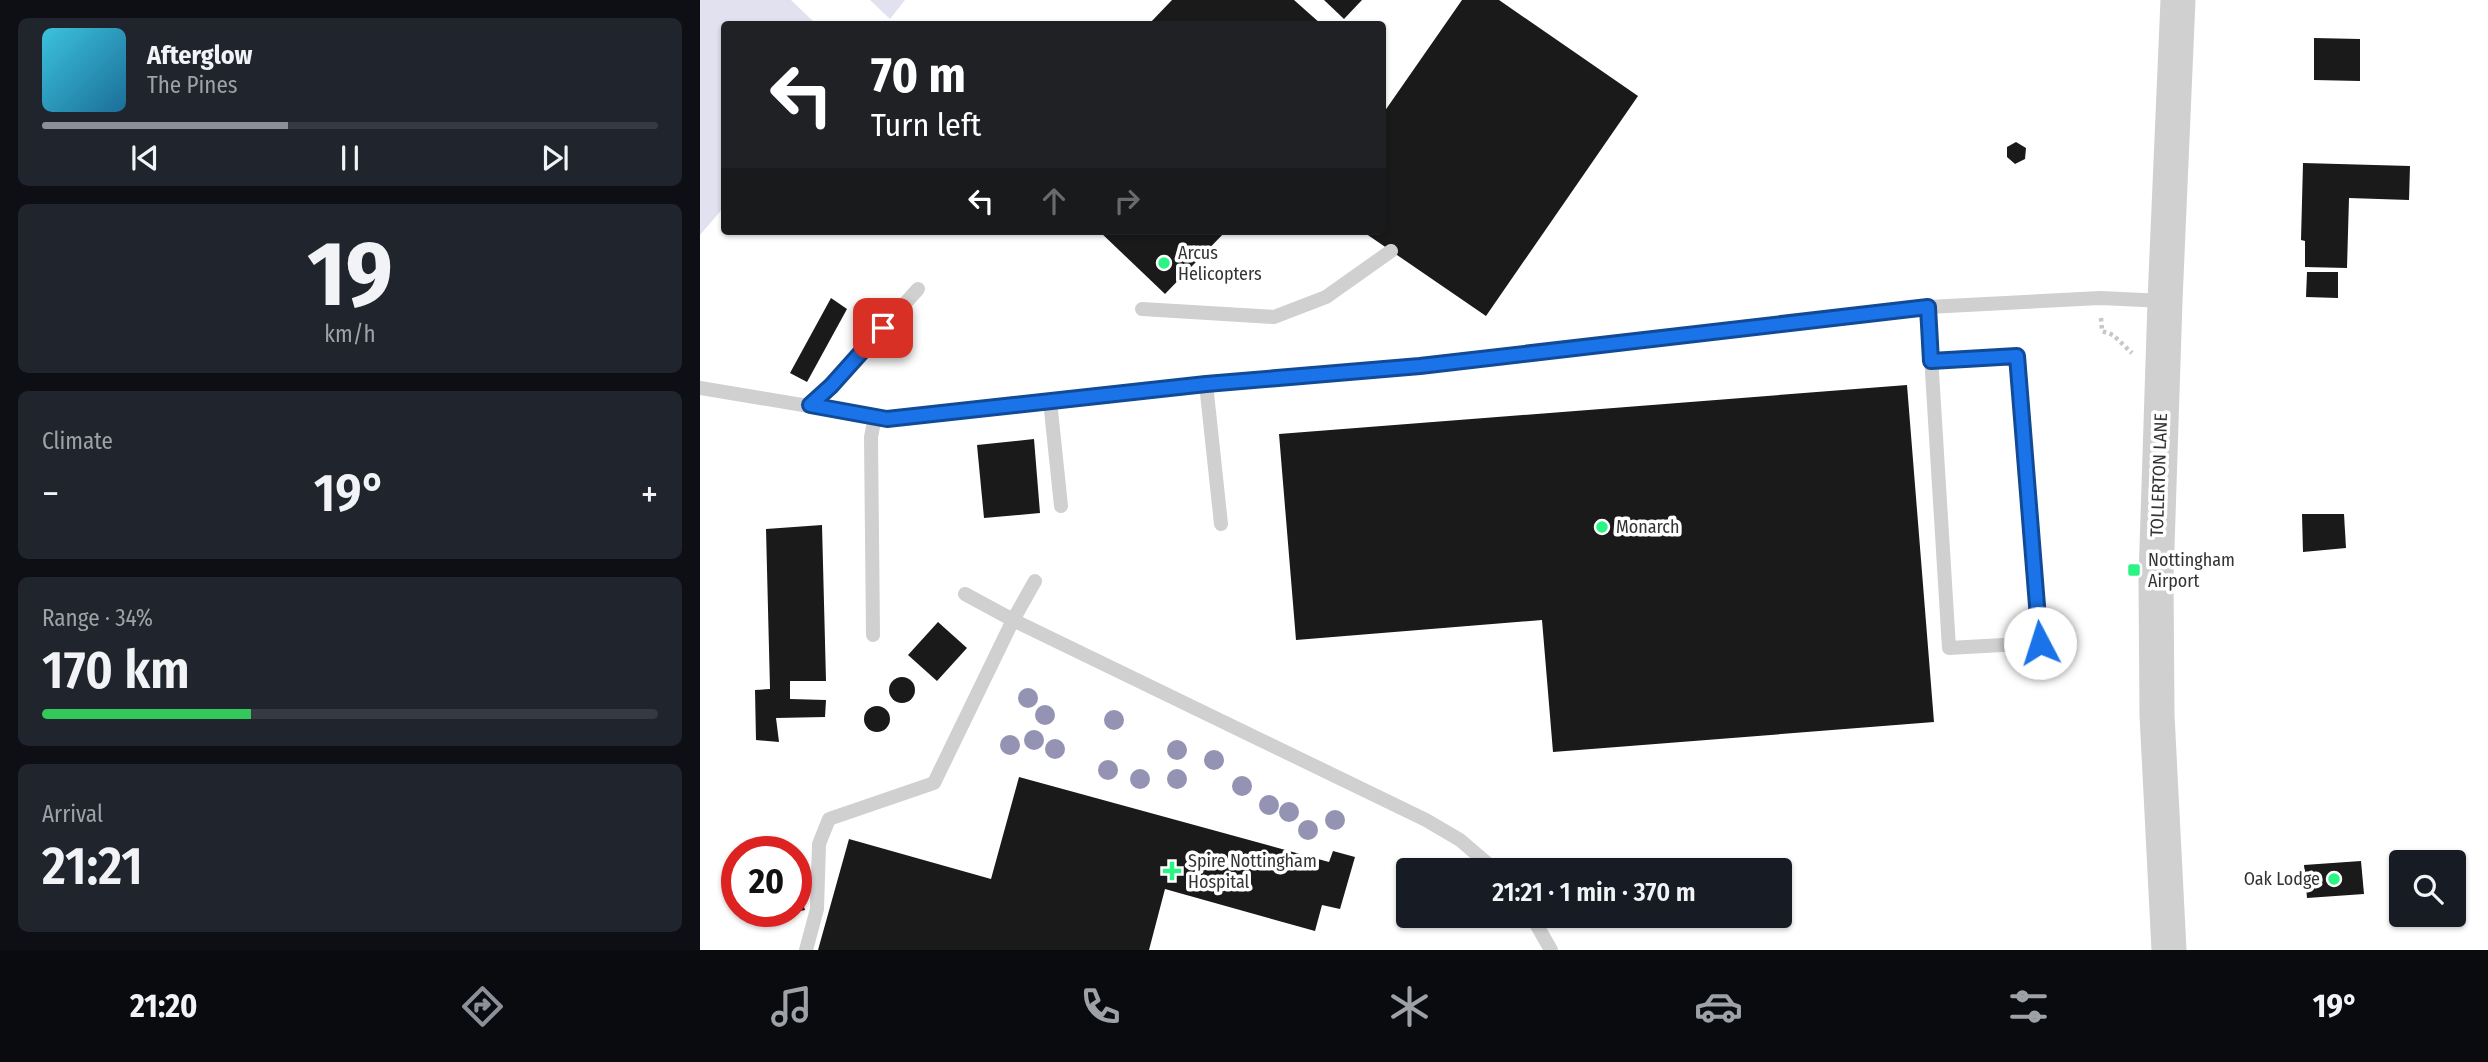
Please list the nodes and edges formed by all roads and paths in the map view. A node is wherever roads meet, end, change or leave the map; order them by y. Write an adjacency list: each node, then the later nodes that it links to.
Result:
1 (2178, 0): 4 (street, TOLLERTON LANE)
2 (1391, 251): 6 (lane)
3 (918, 289): 11 (lane)
4 (2165, 301): 5 (lane); 23 (street, TOLLERTON LANE)
5 (1928, 307): 7 (lane); 8 (lane)
6 (1142, 309)
7 (1931, 361): 7 (lane)
8 (1206, 384): 10 (lane); 14 (lane)
9 (700, 388): 11 (lane)
10 (1050, 401): 12 (lane); 13 (lane)
11 (810, 405): 12 (lane)
12 (875, 417): 18 (lane)
13 (1061, 506)
14 (1221, 524)
15 (1035, 580): 17 (lane)
16 (965, 594): 17 (lane)
17 (1013, 620): 19 (lane); 21 (lane)
18 (873, 635)
19 (1481, 858)
20 (1538, 928): 22 (lane)
21 (806, 950)
22 (1551, 950)
23 (2169, 950)

